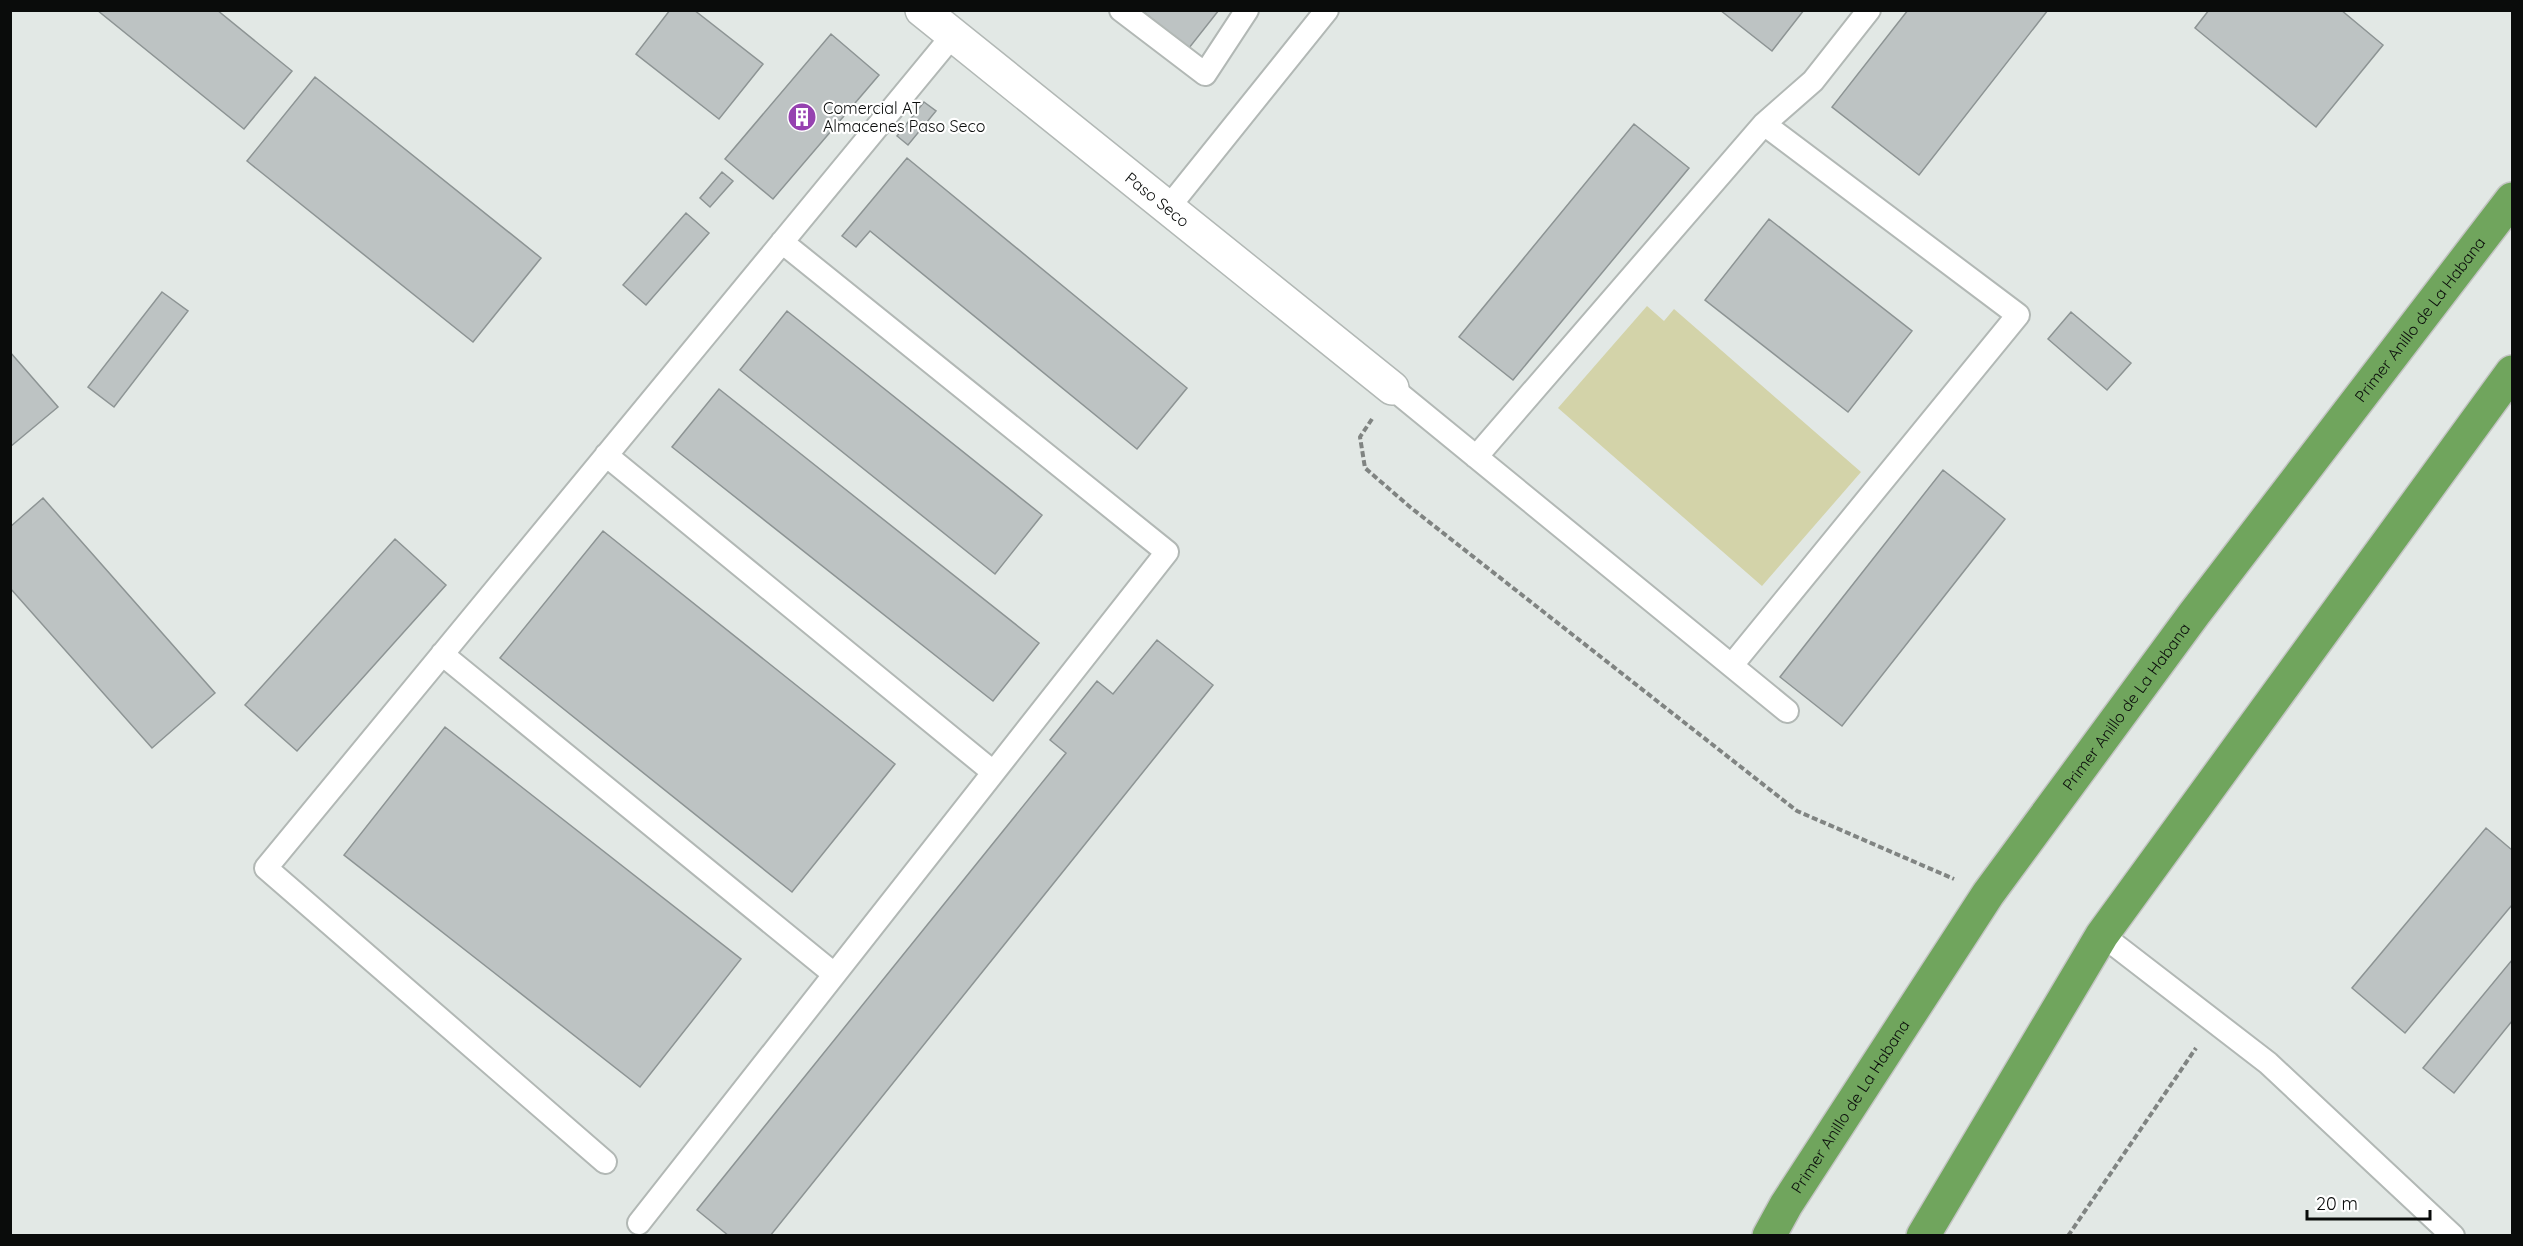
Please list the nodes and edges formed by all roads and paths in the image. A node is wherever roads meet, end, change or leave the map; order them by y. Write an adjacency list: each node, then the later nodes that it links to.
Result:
1 (922, 10): 6 (street, Paso Seco)
2 (1121, 10): 3 (lane)
3 (1247, 10)
4 (1327, 10): 9 (lane)
5 (1869, 10): 7 (lane)
6 (953, 35): 9 (street, Paso Seco); 10 (lane)
7 (1764, 124): 14 (lane); 16 (lane)
8 (2512, 198): 19 (highway, Primer Anillo de La Habana)
9 (1168, 208): 12 (street, Paso Seco)
10 (782, 242): 13 (lane); 18 (lane)
11 (2512, 372): 20 (highway)
12 (1392, 388): 14 (lane); 19 (path)
13 (606, 455): 15 (lane); 18 (lane)
14 (1476, 457): 16 (lane)
15 (442, 654): 21 (lane); 23 (lane)
16 (1732, 665): 17 (lane)
17 (1787, 711)
18 (993, 772): 21 (lane)
19 (1988, 894): 25 (highway, Primer Anillo de La Habana)
20 (2103, 935): 22 (lane); 26 (highway)
21 (834, 974): 24 (lane)
22 (2214, 1022): 27 (path); 28 (lane)
23 (605, 1162)
24 (639, 1223)
25 (1769, 1236)
26 (1923, 1236)
27 (2068, 1236)
28 (2453, 1236)

